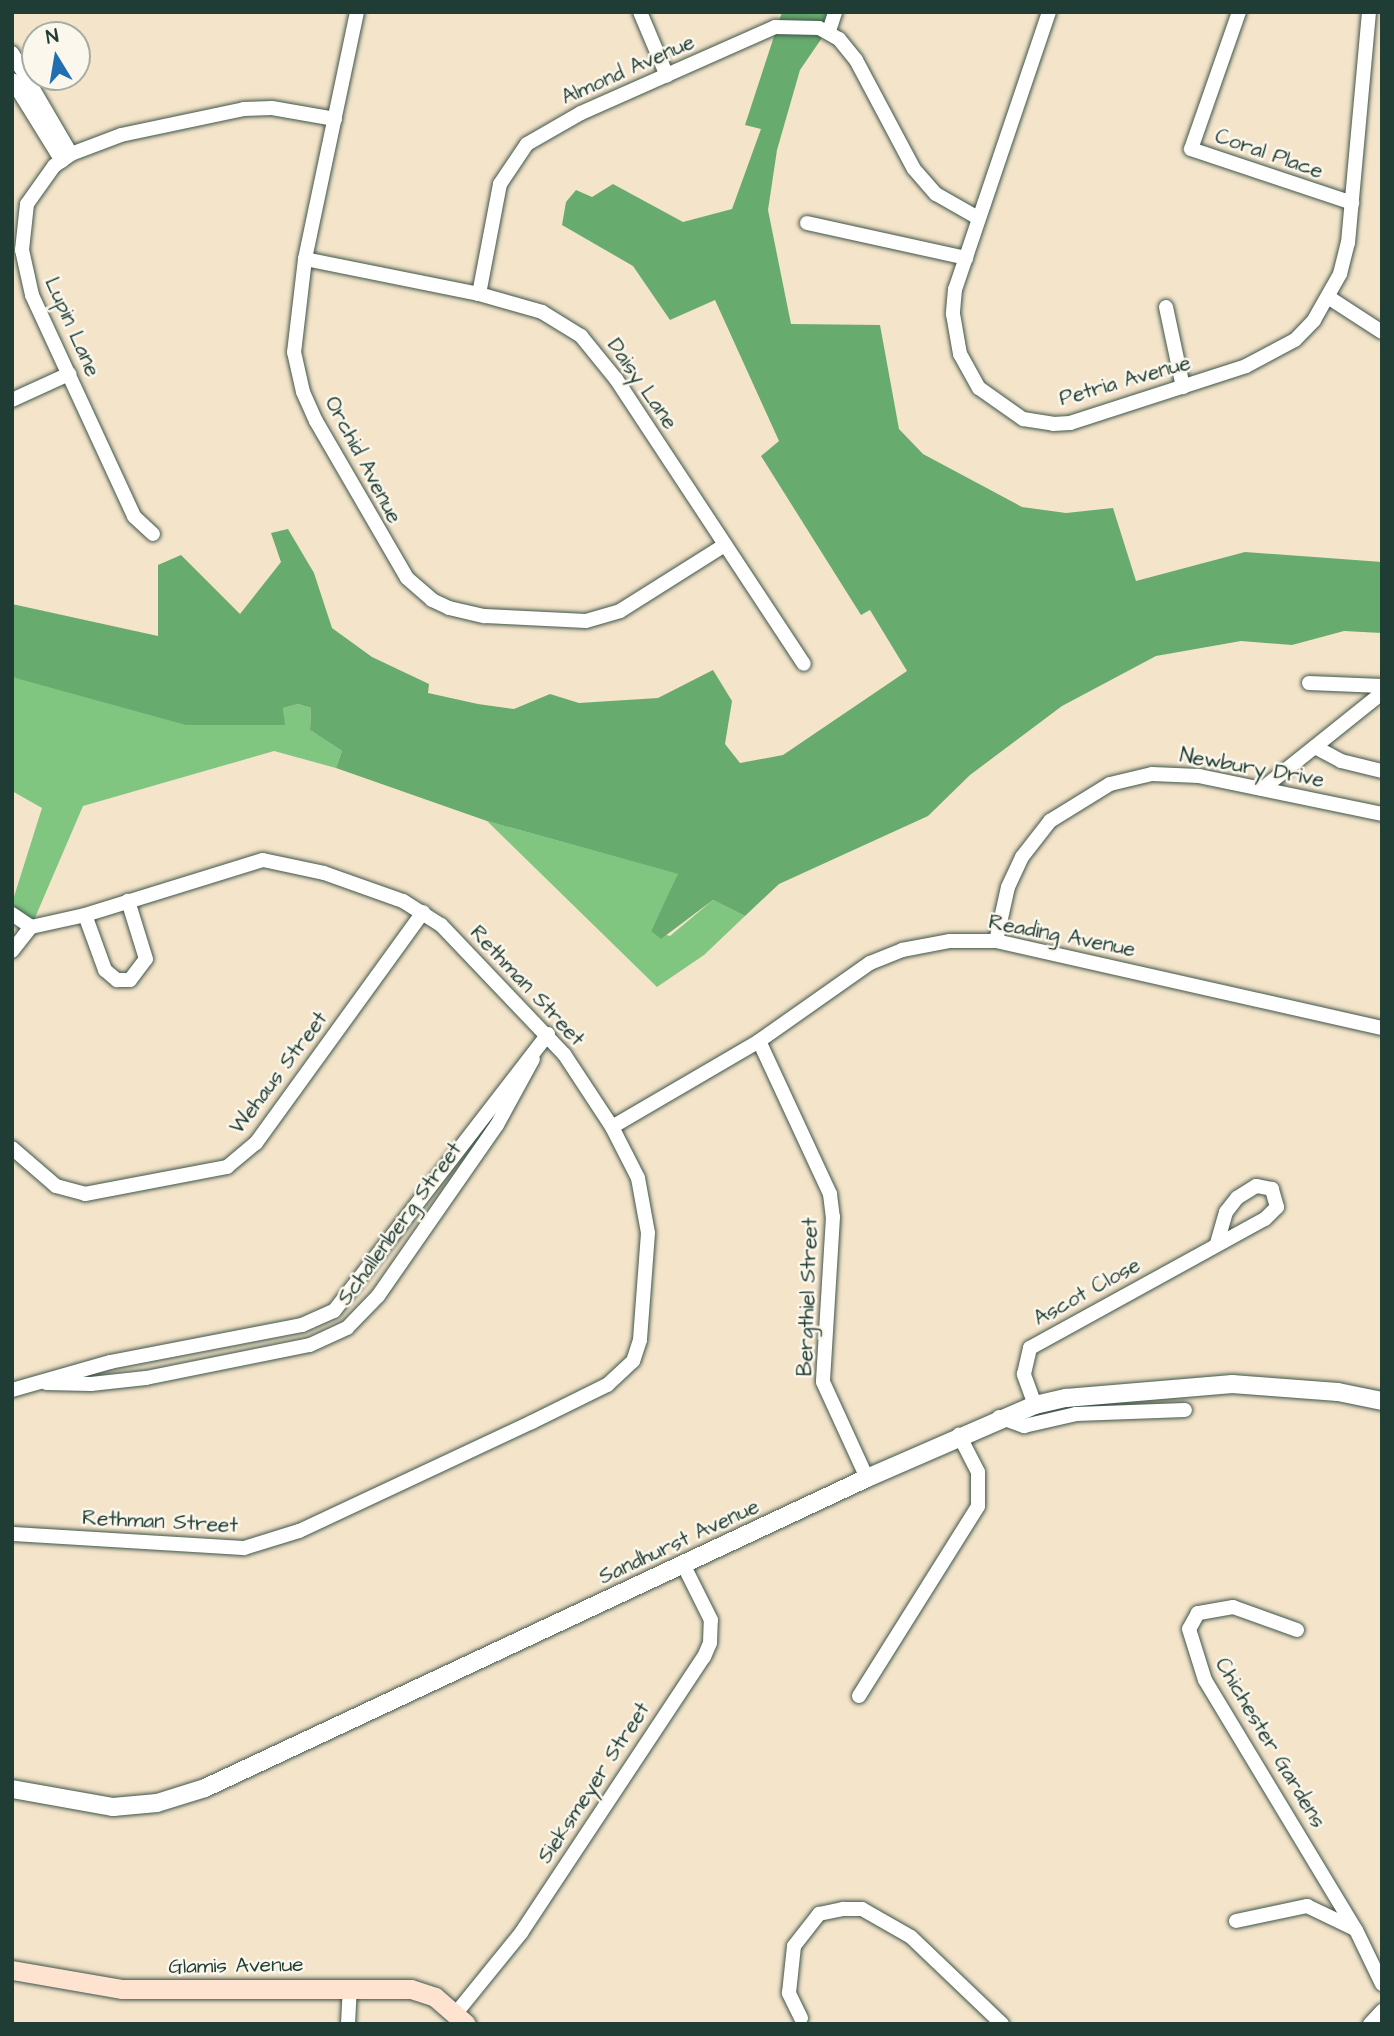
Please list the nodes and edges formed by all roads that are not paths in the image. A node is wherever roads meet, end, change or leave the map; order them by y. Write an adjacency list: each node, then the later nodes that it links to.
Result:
1 (357, 12): 11 (street, Orchid Avenue)
2 (640, 12): 9 (street)
3 (835, 12): 7 (street)
4 (1049, 12): 14 (street, Petria Avenue)
5 (1239, 12): 13 (street, Coral Place)
6 (1369, 12): 13 (street, Petria Avenue)
7 (829, 32): 9 (street, Almond Avenue); 14 (street)
8 (12, 53): 12 (street)
9 (667, 76): 18 (street, Almond Avenue)
10 (12, 80): 12 (street)
11 (335, 119): 12 (street, Lupin Lane); 17 (street, Orchid Avenue)
12 (66, 158): 22 (street, Lupin Lane)
13 (1352, 203): 19 (street, Petria Avenue)
14 (978, 218): 16 (street, Petria Avenue)
15 (807, 223): 16 (street)
16 (966, 258): 23 (street, Petria Avenue)
17 (304, 259): 18 (street, Daisy Lane); 26 (street, Orchid Avenue)
18 (480, 294): 26 (street, Daisy Lane)
19 (1328, 297): 21 (street); 23 (street, Petria Avenue)
20 (1166, 307): 23 (street)
21 (1382, 332)
22 (69, 374): 24 (street); 25 (street, Lupin Lane)
23 (1183, 387)
24 (12, 400)
25 (153, 534)
26 (725, 545): 27 (street, Daisy Lane)
27 (804, 664)
28 (1310, 683): 29 (street)
29 (1382, 686)
30 (1382, 693): 31 (street)
31 (1315, 747): 32 (street); 33 (street)
32 (1382, 771)
33 (1262, 789): 34 (street, Newbury Drive); 40 (street, Newbury Drive)
34 (1382, 814)
35 (128, 901): 36 (street, Rethman Street); 38 (street, Rethman Street); 38 (street)
36 (423, 912): 43 (street, Rethman Street); 47 (street, Wehaus Street)
37 (12, 914): 39 (street)
38 (85, 915): 39 (street, Rethman Street)
39 (31, 927): 41 (street)
40 (996, 941): 42 (street, Reading Avenue); 44 (street, Reading Avenue)
41 (12, 951)
42 (1382, 1028)
43 (548, 1034): 45 (street, Schallenberg Street); 46 (street, Rethman Street)
44 (759, 1041): 46 (street, Reading Avenue); 56 (street, Bergthiel Street)
45 (535, 1053): 49 (street, Schallenberg Street); 49 (street, Schallenberg Street)
46 (612, 1127): 57 (street, Rethman Street)
47 (12, 1148)
48 (1217, 1244): 48 (street, Ascot Close); 52 (street, Ascot Close)
49 (41, 1382): 50 (street, Schallenberg Street)
50 (12, 1390)
51 (1382, 1401): 52 (street, Sandhurst Avenue)
52 (1035, 1405): 54 (street, Sandhurst Avenue)
53 (1185, 1410): 54 (street)
54 (999, 1417): 55 (street, Sandhurst Avenue)
55 (960, 1436): 56 (street, Sandhurst Avenue); 60 (street)
56 (867, 1478): 58 (street, Sandhurst Avenue)
57 (12, 1534)
58 (684, 1564): 61 (street, Sandhurst Avenue); 68 (street, Sieksmeyer Street)
59 (1297, 1630): 63 (street, Chichester Gardens)
60 (859, 1696)
61 (12, 1789)
62 (1236, 1921): 63 (street)
63 (1356, 1930): 65 (street, Chichester Gardens)
64 (12, 1970): 66 (main road, Glamis Avenue)
65 (1382, 1984)
66 (350, 1987): 68 (main road, Glamis Avenue); 70 (street)
67 (1382, 2011): 72 (street)
68 (461, 2018)
69 (800, 2018): 71 (street)
70 (348, 2024)
71 (1002, 2024)
72 (1370, 2024)

